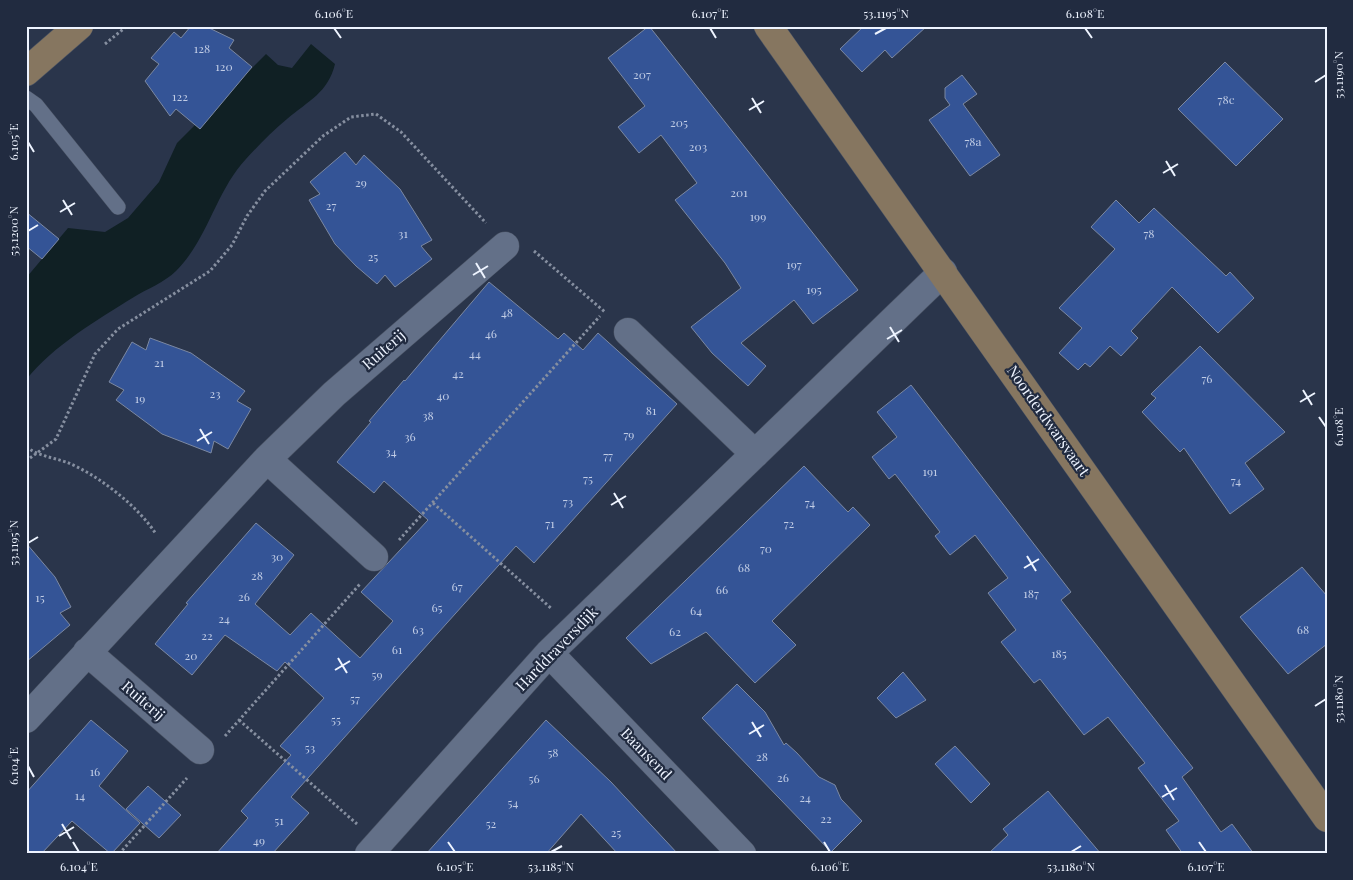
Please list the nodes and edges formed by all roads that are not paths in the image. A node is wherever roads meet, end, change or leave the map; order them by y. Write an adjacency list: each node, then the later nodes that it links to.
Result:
1 (79, 26): 3 (main road)
2 (768, 26): 7 (main road, Noorderdwarsvaart)
3 (26, 72)
4 (26, 98): 5 (lane)
5 (118, 207)
6 (505, 246): 10 (street, Ruiterij)
7 (943, 272): 9 (street, Harddraversdijk); 16 (main road, Noorderdwarsvaart)
8 (628, 332): 9 (street)
9 (756, 454): 13 (street, Harddraversdijk)
10 (267, 459): 11 (street); 12 (street, Ruiterij)
11 (374, 557)
12 (87, 652): 14 (street, Ruiterij); 15 (street, Ruiterij)
13 (549, 653): 17 (street, Harddraversdijk); 18 (street, Baansend)
14 (26, 719)
15 (200, 750)
16 (1327, 818)
17 (374, 848)
18 (742, 854)

